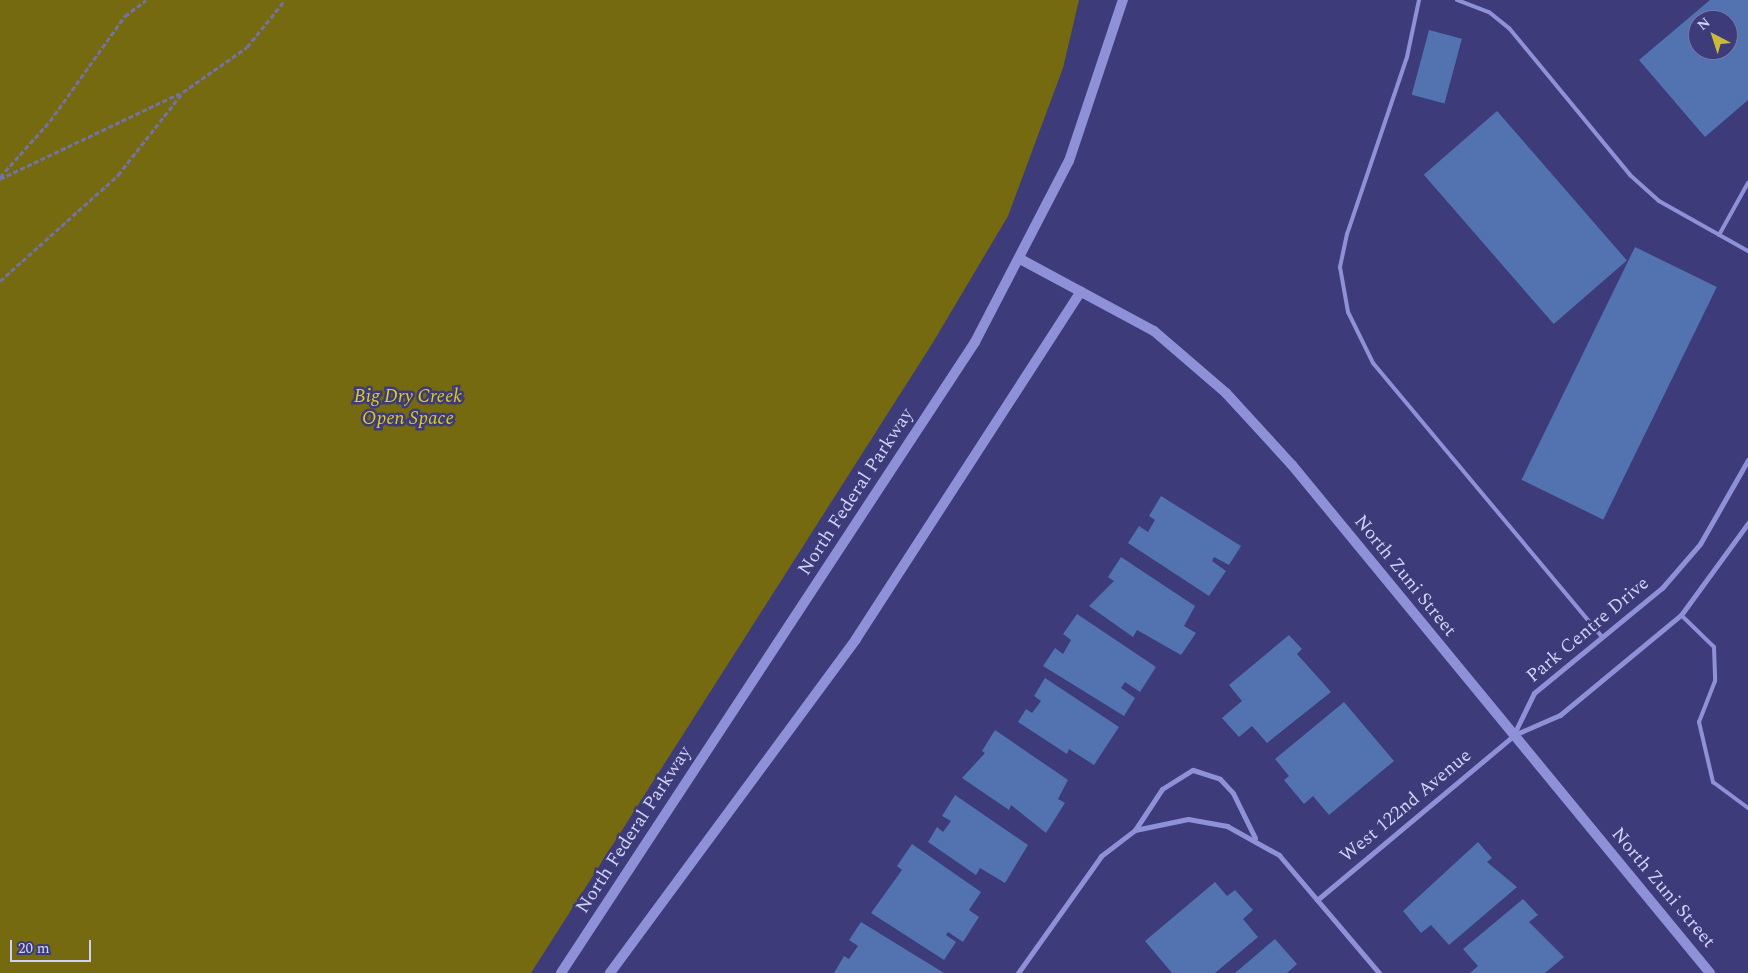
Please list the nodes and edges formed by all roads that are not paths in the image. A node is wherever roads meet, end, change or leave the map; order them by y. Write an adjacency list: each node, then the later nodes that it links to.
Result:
1 (1123, 0): 7 (main road, North Federal Parkway)
2 (1419, 0): 12 (lane)
3 (1457, 0): 5 (lane)
4 (1748, 183): 5 (lane)
5 (1719, 235): 6 (lane)
6 (1748, 251)
7 (1022, 260): 8 (main road, North Zuni Street); 18 (main road, North Federal Parkway)
8 (1081, 291): 13 (main road, North Zuni Street); 19 (main road)
9 (1748, 460): 12 (street, Park Centre Drive)
10 (1748, 523): 11 (street)
11 (1681, 615): 13 (street); 14 (lane)
12 (1602, 637): 13 (street, Park Centre Drive)
13 (1514, 735): 17 (street, West 122nd Avenue); 22 (main road, North Zuni Street)
14 (1748, 808)
15 (1135, 830): 16 (street); 16 (street); 20 (street)
16 (1254, 838): 17 (street)
17 (1318, 900): 21 (street)
18 (561, 973)
19 (610, 973)
20 (1018, 973)
21 (1379, 973)
22 (1710, 973)

